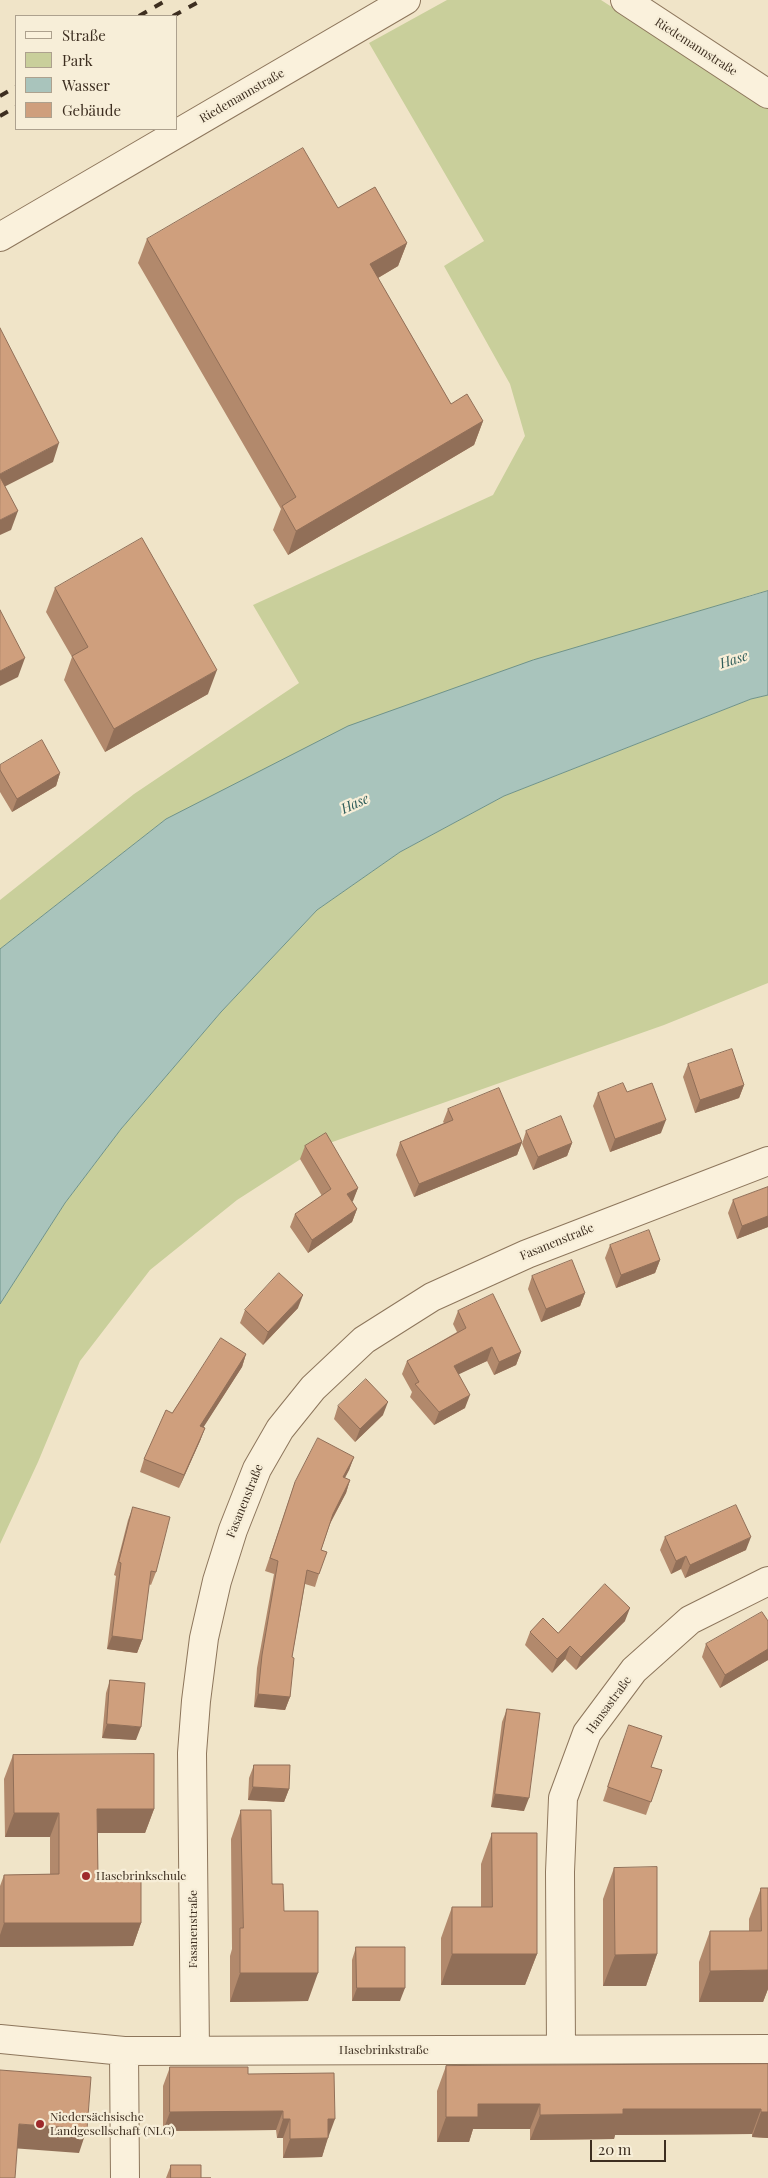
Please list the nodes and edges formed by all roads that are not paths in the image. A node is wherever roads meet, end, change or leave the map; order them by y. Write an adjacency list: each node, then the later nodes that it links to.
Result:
1 (406, 0): 4 (street, Riedemannstraße)
2 (625, 0): 3 (street, Riedemannstraße)
3 (768, 94)
4 (0, 237)
5 (768, 1161): 10 (street, Fasanenstraße)
6 (768, 1581): 8 (street, Hansastraße)
7 (0, 2039): 11 (street, Hasebrinkstraße)
8 (561, 2049): 9 (street, Hasebrinkstraße); 10 (street, Hasebrinkstraße)
9 (768, 2049)
10 (195, 2050): 11 (street, Hasebrinkstraße)
11 (124, 2051): 12 (street)
12 (125, 2178)

